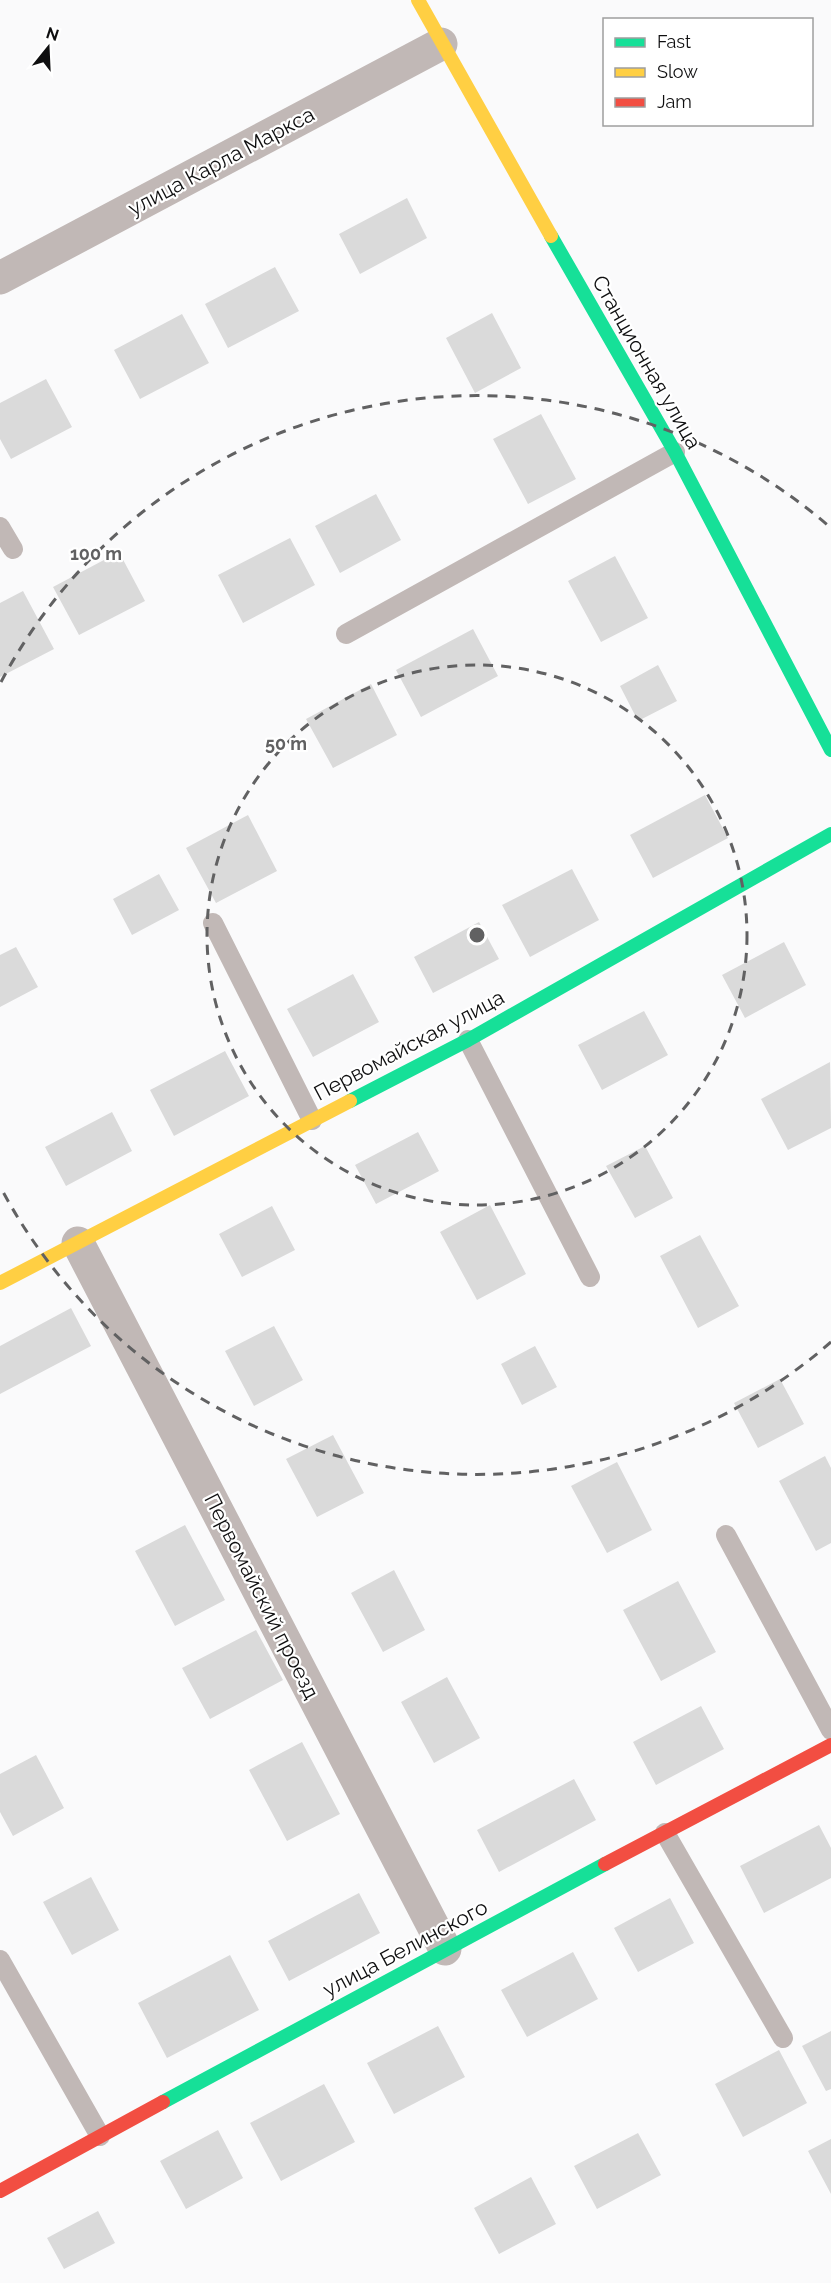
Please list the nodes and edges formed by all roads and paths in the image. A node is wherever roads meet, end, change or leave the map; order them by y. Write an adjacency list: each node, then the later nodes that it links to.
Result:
1 (418, 0): 2 (street, Станционная улица)
2 (441, 44): 3 (street, улица Карла Маркса); 4 (street, Станционная улица)
3 (0, 278)
4 (675, 452): 7 (lane); 8 (street, Станционная улица)
5 (0, 527): 6 (lane)
6 (12, 549)
7 (346, 634)
8 (831, 750)
9 (831, 834): 11 (street, Первомайская улица)
10 (213, 923): 12 (lane)
11 (468, 1040): 12 (street, Первомайская улица); 14 (lane)
12 (312, 1120): 13 (street, Первомайская улица)
13 (78, 1243): 15 (street, Первомайская улица); 20 (street, Первомайский проезд)
14 (590, 1277)
15 (0, 1283)
16 (726, 1535): 17 (lane)
17 (831, 1730)
18 (831, 1745): 19 (street, улица Белинского)
19 (665, 1833): 20 (street, улица Белинского); 22 (lane)
20 (445, 1949): 23 (street, улица Белинского)
21 (0, 1960): 23 (lane)
22 (783, 2038)
23 (100, 2136): 24 (street, улица Белинского)
24 (0, 2191)

